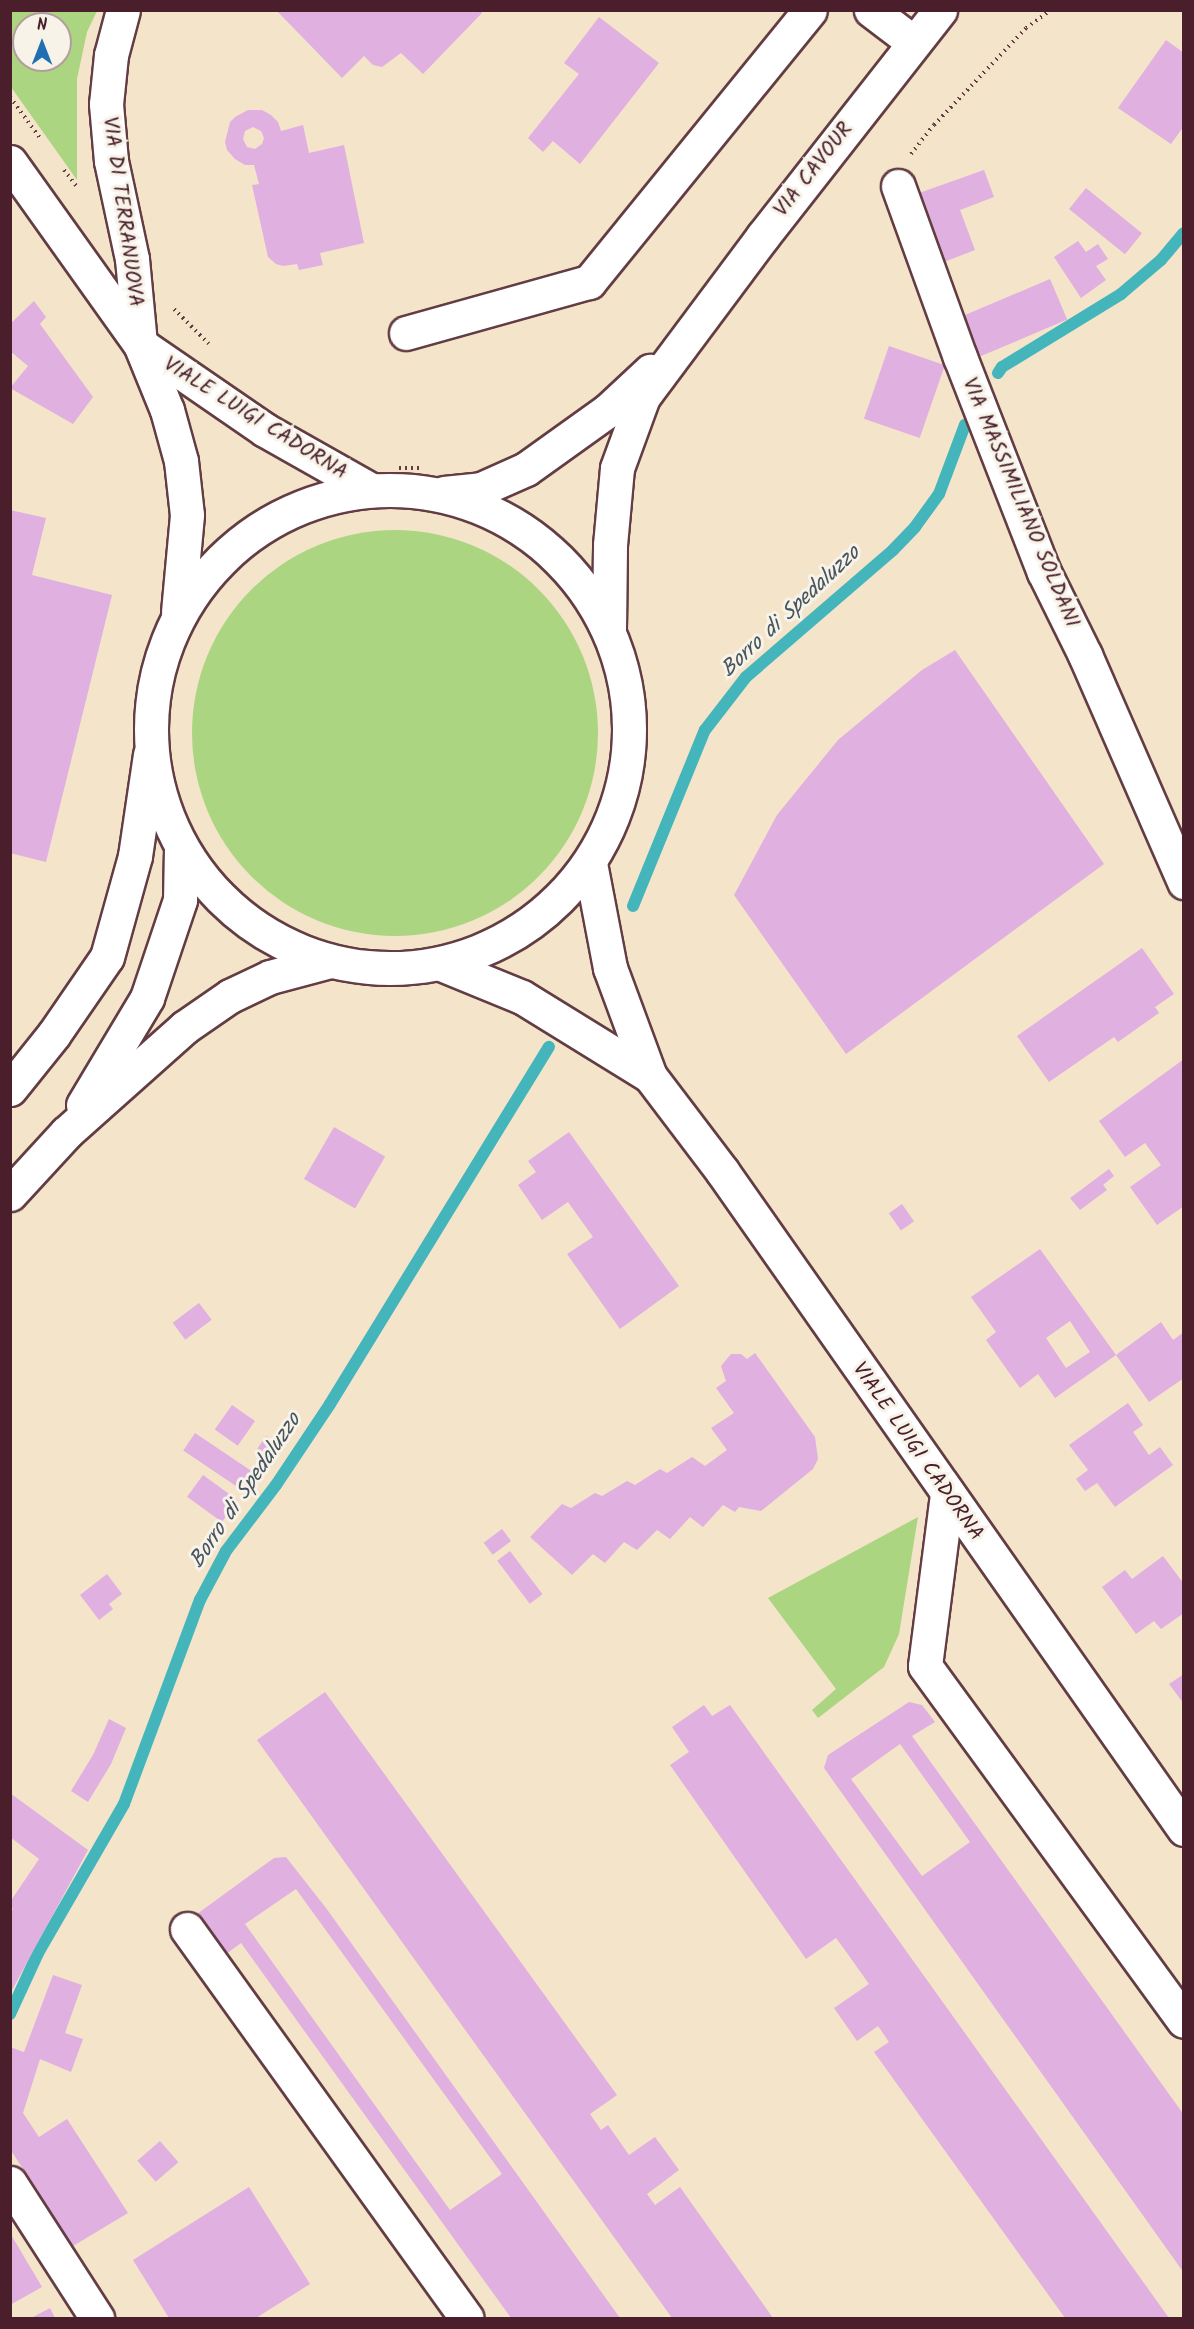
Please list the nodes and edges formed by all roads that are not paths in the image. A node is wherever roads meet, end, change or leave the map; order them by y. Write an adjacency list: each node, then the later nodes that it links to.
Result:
1 (123, 10): 10 (street, VIA DI TERRANUOVA)
2 (810, 10): 8 (street)
3 (871, 10): 5 (street)
4 (940, 10): 5 (street, VIA CAVOUR)
5 (913, 42): 9 (street, VIA CAVOUR)
6 (10, 162): 10 (street, VIALE LUIGI CADORNA)
7 (898, 186): 18 (street, VIA MASSIMILIANO SOLDANI)
8 (406, 333)
9 (691, 333): 12 (street, VIA CAVOUR); 14 (street, VIA CAVOUR)
10 (140, 344): 11 (street, VIALE LUIGI CADORNA); 13 (street, VIALE LUIGI CADORNA)
11 (381, 479): 12 (street); 13 (street)
12 (429, 481): 14 (street)
13 (177, 617): 15 (street)
14 (609, 629): 17 (street)
15 (150, 754): 16 (street); 22 (street)
16 (181, 849): 19 (street); 23 (street)
17 (590, 863): 20 (street); 21 (street, VIALE LUIGI CADORNA)
18 (1184, 882)
19 (330, 961): 20 (street); 23 (street)
20 (441, 964): 21 (street, VIALE LUIGI CADORNA)
21 (650, 1076): 25 (street, VIALE LUIGI CADORNA)
22 (10, 1089)
23 (66, 1133): 24 (street)
24 (10, 1194)
25 (947, 1494): 26 (street, VIALE LUIGI CADORNA); 28 (street)
26 (1184, 1829)
27 (187, 1929): 31 (street)
28 (1184, 2021)
29 (10, 2184): 30 (street)
30 (97, 2319)
31 (467, 2319)

